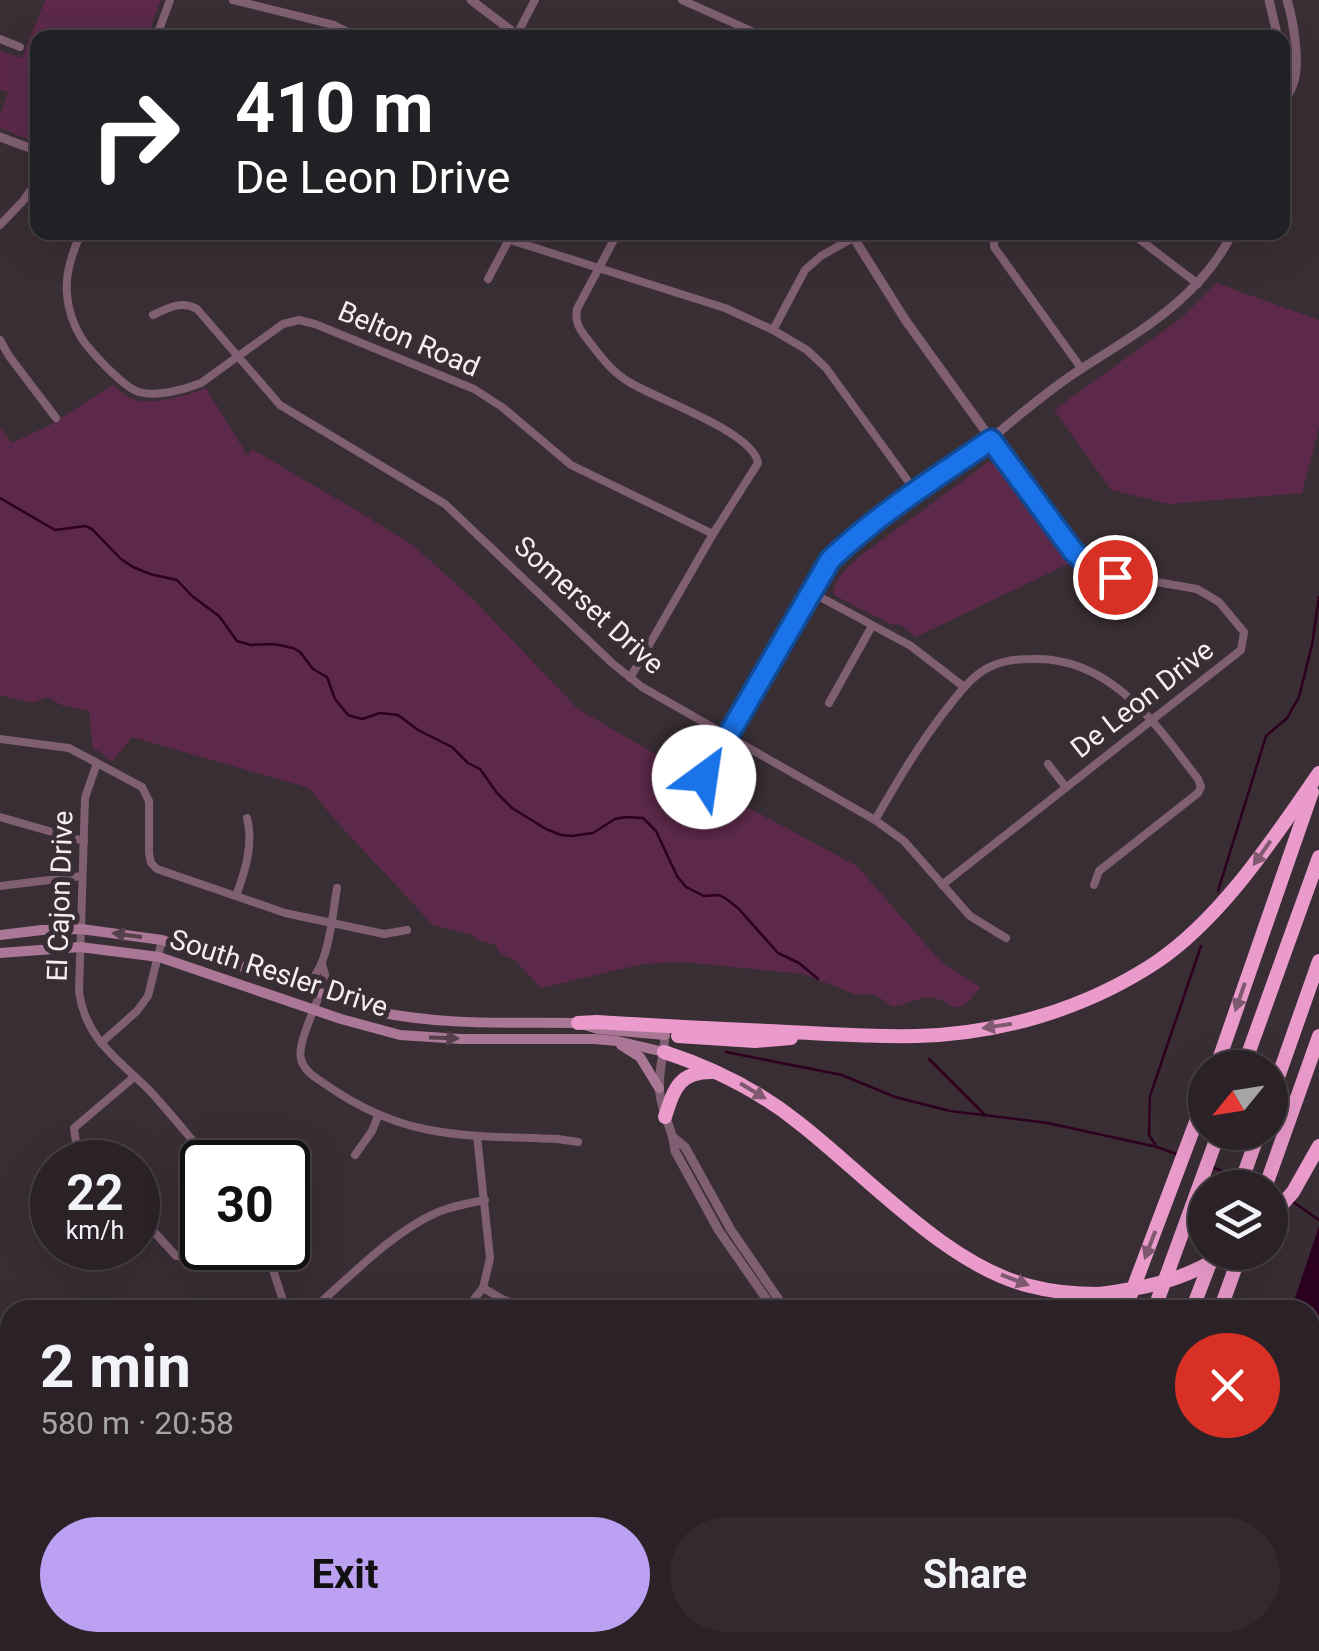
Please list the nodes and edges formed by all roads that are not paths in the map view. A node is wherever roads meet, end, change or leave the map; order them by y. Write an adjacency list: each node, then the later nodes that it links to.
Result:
1 (170, 0): 9 (street)
2 (233, 0): 8 (street)
3 (470, 0): 11 (street)
4 (535, 0): 12 (street)
5 (682, 0): 13 (street)
6 (1269, 0): 14 (street)
7 (1287, 0): 17 (street)
8 (276, 5): 10 (street)
9 (159, 30)
10 (344, 30)
11 (508, 30)
12 (520, 30)
13 (749, 30)
14 (1276, 30)
15 (0, 38): 16 (street)
16 (20, 46)
17 (1290, 87)
18 (0, 136): 19 (street)
19 (30, 148)
20 (30, 192): 21 (street)
21 (0, 225)
22 (77, 240): 37 (street, Belton Road)
23 (509, 240): 32 (street)
24 (522, 240): 31 (street)
25 (614, 240): 31 (street)
26 (844, 240): 35 (street)
27 (854, 240): 40 (street, De Leon Drive)
28 (994, 240): 38 (street)
29 (1140, 240): 33 (street)
30 (1229, 240): 33 (street)
31 (598, 269): 35 (street); 42 (street)
32 (488, 279)
33 (1198, 284): 38 (street)
34 (153, 314): 37 (street, Somerset Drive)
35 (773, 330): 41 (street)
36 (0, 340): 39 (street)
37 (238, 356): 42 (street, Belton Road); 45 (street, Somerset Drive)
38 (1081, 368): 40 (street)
39 (56, 418)
40 (991, 440): 41 (street); 48 (street, De Leon Drive)
41 (916, 492): 43 (street)
42 (712, 534): 45 (street)
43 (811, 592): 44 (street); 49 (street)
44 (872, 626): 46 (street); 47 (street)
45 (630, 678): 49 (street, Somerset Drive)
46 (964, 687): 48 (street); 58 (street)
47 (829, 704)
48 (1152, 718): 55 (street, De Leon Drive); 63 (street)
49 (728, 738): 54 (street); 58 (street, Somerset Drive)
50 (0, 739): 51 (street)
51 (97, 763): 59 (street, El Cajon Drive); 66 (street)
52 (1048, 764): 55 (street, De Leon Drive)
53 (1319, 773): 83 (highway, one-way to 83); 88 (highway, one-way to 88)
54 (704, 777)
55 (1066, 786): 62 (street, De Leon Drive)
56 (0, 817): 59 (street)
57 (247, 818): 66 (street)
58 (874, 820): 62 (street, Somerset Drive)
59 (84, 842): 61 (street, El Cajon Drive)
60 (1319, 857): 89 (highway)
61 (82, 876): 64 (street); 68 (street, El Cajon Drive)
62 (942, 885): 71 (street, Somerset Drive)
63 (1094, 885)
64 (0, 886)
65 (337, 888): 67 (street)
66 (236, 896): 67 (street)
67 (330, 924): 69 (street); 77 (street)
68 (82, 929): 70 (main road, South Resler Drive); 72 (main road, South Resler Drive, one-way to 68); 73 (street, El Cajon Drive)
69 (406, 930)
70 (0, 935)
71 (1006, 938)
72 (162, 940): 75 (street); 78 (main road, South Resler Drive)
73 (80, 947): 74 (main road, South Resler Drive); 75 (main road, South Resler Drive); 87 (street, El Cajon Drive)
74 (0, 953)
75 (158, 957): 81 (main road, South Resler Drive); 87 (street)
76 (1319, 961): 90 (highway)
77 (322, 964): 78 (street); 80 (street)
78 (302, 987): 79 (main road, South Resler Drive)
79 (320, 993): 80 (main road, South Resler Drive); 81 (street)
80 (340, 999): 82 (main road, South Resler Drive)
81 (316, 1009): 86 (main road, South Resler Drive, one-way to 86); 95 (street)
82 (578, 1023): 83 (highway); 84 (main road, South Resler Drive)
83 (810, 1033): 84 (highway)
84 (666, 1035): 91 (street)
85 (1319, 1036): 105 (highway)
86 (617, 1041): 91 (main road, South Resler Drive); 94 (main road)
87 (101, 1043): 93 (street, El Cajon Drive)
88 (1222, 1050)
89 (1249, 1050)
90 (1288, 1050)
91 (664, 1052): 92 (highway); 94 (street)
92 (719, 1072): 96 (highway); 112 (highway, one-way to 112, bridge)
93 (134, 1077): 98 (street); 99 (street, El Cajon Drive)
94 (659, 1088): 96 (street)
95 (378, 1116): 97 (street); 104 (street)
96 (665, 1117): 110 (street)
97 (476, 1136): 100 (street); 107 (street)
98 (76, 1140)
99 (192, 1140)
100 (578, 1142)
101 (1188, 1146): 122 (highway, one-way to 122)
102 (1319, 1146): 106 (highway)
103 (1213, 1150): 123 (highway)
104 (354, 1155)
105 (1273, 1170)
106 (1288, 1198)
107 (484, 1200): 115 (street); 117 (street)
108 (160, 1238): 109 (street)
109 (180, 1256)
110 (751, 1269): 120 (street); 121 (street)
111 (273, 1270): 116 (street)
112 (1196, 1270)
113 (1207, 1270): 124 (highway)
114 (1234, 1270): 125 (highway)
115 (483, 1288): 118 (street); 119 (street)
116 (283, 1300)
117 (324, 1300)
118 (474, 1300)
119 (504, 1300)
120 (768, 1300)
121 (777, 1300)
122 (1129, 1300)
123 (1158, 1300)
124 (1196, 1300)
125 (1224, 1300)

